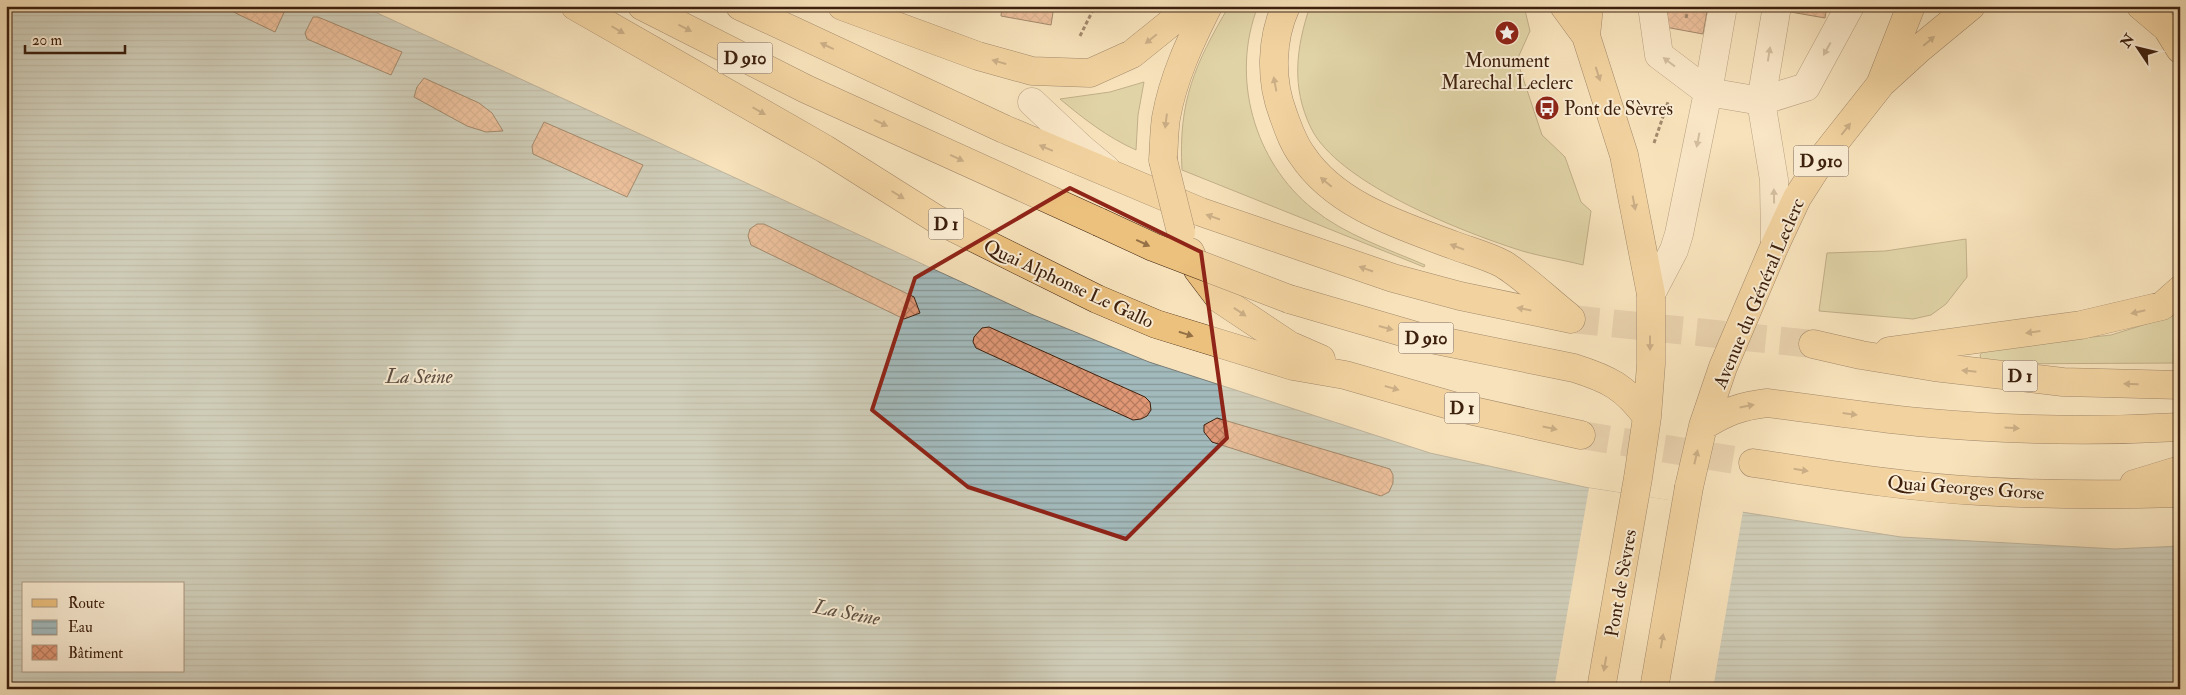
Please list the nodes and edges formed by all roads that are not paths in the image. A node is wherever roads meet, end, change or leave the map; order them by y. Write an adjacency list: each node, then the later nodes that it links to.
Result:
1 (575, 6): 29 (main road, Quai Alphonse Le Gallo / D 1, one-way to 29)
2 (642, 6): 31 (main road, D 910, one-way to 31, bridge)
3 (740, 6): 23 (main road, one-way to 3)
4 (842, 6): 5 (main road, one-way to 4)
5 (1187, 6)
6 (1208, 6): 29 (main road, one-way to 29, bridge)
7 (1286, 6): 23 (main road)
8 (1564, 6): 17 (main road)
9 (1589, 6): 17 (main road)
10 (1652, 6): 20 (lane, one-way to 10)
11 (1723, 6): 20 (lane)
12 (1777, 6): 21 (lane, one-way to 12)
13 (1850, 6): 21 (lane, one-way to 21)
14 (1911, 6): 19 (main road, Avenue du Général Leclerc / D 910)
15 (1971, 6): 19 (main road, one-way to 15)
16 (2141, 6): 18 (main road)
17 (1586, 36): 26 (main road, one-way to 26)
18 (2180, 49)
19 (1880, 85): 24 (main road, Avenue du Général Leclerc / D 910, one-way to 19)
20 (1708, 92): 21 (lane); 26 (lane, one-way to 26)
21 (1761, 101): 24 (lane, one-way to 21)
22 (1032, 102): 23 (lane)
23 (1135, 186)
24 (1775, 245): 32 (main road, Avenue du Général Leclerc / D 910)
25 (2180, 290): 28 (main road, one-way to 28)
26 (1650, 294): 31 (main road, one-way to 31)
27 (1812, 344): 28 (main road)
28 (1861, 355): 30 (main road, D 1, one-way to 28)
29 (1345, 375): 34 (main road, Quai Alphonse Le Gallo / D 1, one-way to 34)
30 (2180, 385)
31 (1647, 417): 39 (main road, Pont de Sèvres, one-way to 39)
32 (1703, 426): 33 (main road, one-way to 33); 40 (main road, Avenue du Général Leclerc / D 910, one-way to 32, bridge)
33 (2180, 427)
34 (1581, 434)
35 (1753, 463): 38 (main road, Quai Georges Gorse, one-way to 38)
36 (2180, 470): 38 (main road)
37 (2180, 493): 38 (main road, Quai Georges Gorse)
38 (2053, 494)
39 (1601, 689)
40 (1654, 689)

